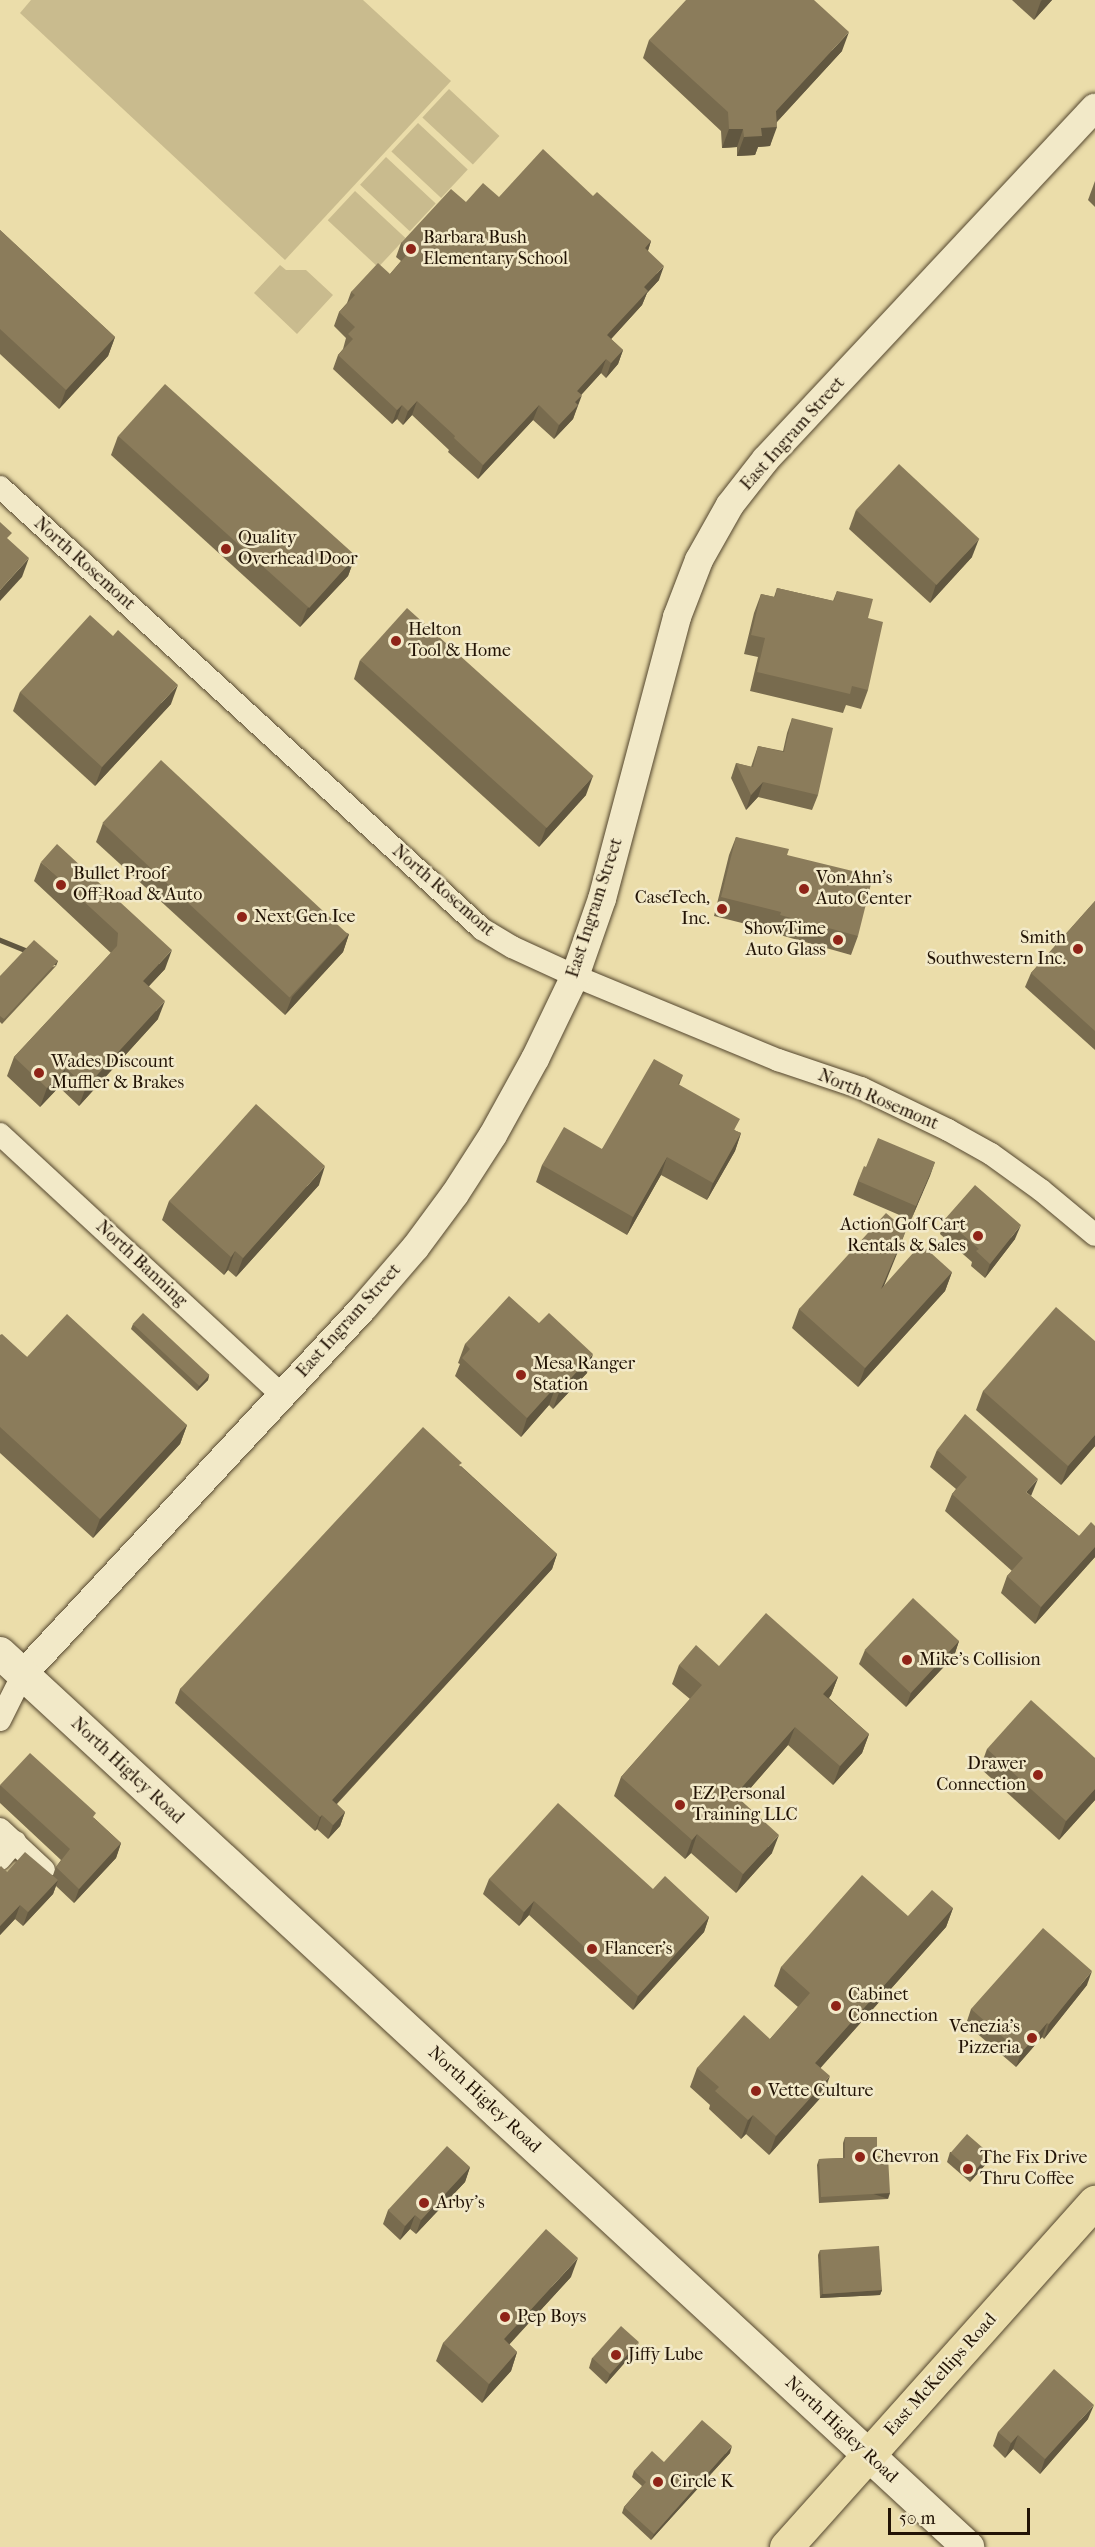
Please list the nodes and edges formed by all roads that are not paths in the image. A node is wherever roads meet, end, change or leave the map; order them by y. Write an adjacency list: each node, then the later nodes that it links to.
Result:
1 (1095, 108): 3 (street, East Ingram Street)
2 (0, 487): 3 (street, North Rosemont)
3 (575, 976): 5 (street, North Rosemont); 6 (street, East Ingram Street)
4 (0, 1134): 6 (street, North Banning)
5 (1095, 1235)
6 (282, 1395): 8 (street, East Ingram Street)
7 (0, 1653): 8 (main road, North Higley Road)
8 (11, 1683): 9 (street, East Ingram Street); 13 (main road, North Higley Road)
9 (0, 1720)
10 (5, 1843): 11 (street)
11 (44, 1870)
12 (1095, 2202): 13 (main road, East McKellips Road)
13 (869, 2455): 14 (main road, East McKellips Road); 15 (main road, North Higley Road)
14 (786, 2547)
15 (968, 2547)

